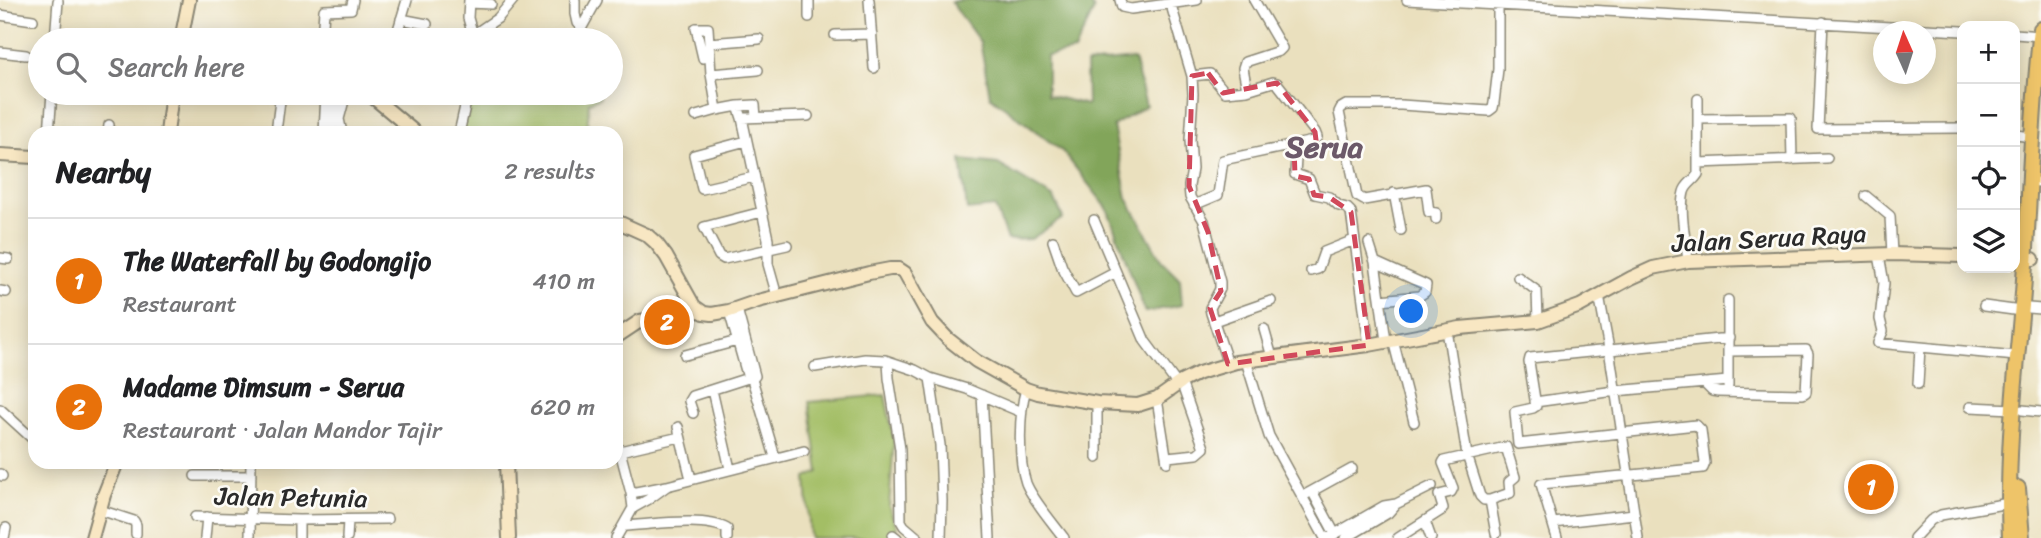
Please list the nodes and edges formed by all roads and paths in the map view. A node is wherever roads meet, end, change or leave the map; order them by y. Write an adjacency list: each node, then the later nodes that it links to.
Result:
1 (189, 0): 26 (main road)
2 (353, 0): 27 (street)
3 (407, 0): 20 (street)
4 (513, 0): 30 (street)
5 (575, 0): 24 (street)
6 (597, 0): 24 (street)
7 (809, 0): 19 (street)
8 (869, 0): 33 (street)
9 (1120, 0): 17 (street)
10 (1197, 0): 17 (street)
11 (1254, 0): 46 (street)
12 (1407, 0): 15 (street)
13 (58, 1): 25 (street)
14 (469, 2): 16 (street); 29 (street)
15 (1498, 3): 22 (street); 84 (street)
16 (491, 5)
17 (1171, 5): 45 (street)
18 (0, 15): 21 (street)
19 (809, 17)
20 (401, 19): 23 (street); 28 (street)
21 (33, 20)
22 (1823, 22): 32 (street); 71 (street)
23 (427, 24)
24 (582, 27)
25 (56, 28)
26 (183, 28)
27 (323, 28)
28 (398, 28)
29 (470, 28)
30 (486, 28)
31 (2041, 29): 36 (highway)
32 (1957, 31)
33 (872, 34): 35 (street); 42 (street)
34 (2020, 34): 36 (street)
35 (835, 35)
36 (2041, 36): 72 (highway)
37 (759, 39): 38 (street)
38 (709, 43): 41 (street); 41 (street)
39 (0, 52): 40 (street)
40 (26, 55)
41 (710, 57): 44 (street)
42 (874, 68)
43 (758, 70): 44 (street)
44 (711, 74): 57 (street)
45 (1192, 76): 46 (street); 85 (street)
46 (1247, 90): 74 (street)
47 (1698, 99): 62 (street)
48 (51, 105): 64 (street)
49 (170, 105): 65 (main road)
50 (279, 105): 63 (street)
51 (326, 105): 66 (street)
52 (333, 105): 67 (street)
53 (343, 105): 68 (street)
54 (389, 105): 69 (main road)
55 (465, 105): 70 (street)
56 (738, 106): 57 (street); 60 (street); 61 (street)
57 (717, 110): 58 (street)
58 (696, 116)
59 (808, 116): 60 (street)
60 (756, 117): 61 (street)
61 (742, 118): 73 (street)
62 (1698, 119): 78 (street); 79 (street)
63 (277, 124)
64 (50, 126)
65 (168, 126)
66 (327, 126)
67 (328, 126)
68 (340, 126)
69 (409, 126)
70 (461, 126)
71 (1957, 128)
72 (2037, 139): 81 (highway); 99 (highway)
73 (746, 141): 80 (street); 80 (street)
74 (1294, 145): 85 (street); 86 (street)
75 (0, 155): 76 (main road)
76 (28, 157)
77 (1827, 158): 78 (street)
78 (1792, 160): 79 (street)
79 (1698, 163): 101 (street)
80 (754, 177): 87 (street)
81 (2039, 182): 99 (highway)
82 (1394, 193): 84 (street); 88 (street); 91 (street)
83 (1866, 196): 97 (street)
84 (1360, 198): 86 (street)
85 (1194, 205): 114 (street)
86 (1349, 209): 92 (street)
87 (762, 212): 96 (street); 96 (street)
88 (1436, 219)
89 (1094, 220): 103 (street)
90 (623, 224): 113 (main road)
91 (1401, 230)
92 (1354, 240): 102 (street); 122 (street)
93 (1053, 242): 103 (street)
94 (1369, 243): 100 (street)
95 (787, 245): 96 (street)
96 (768, 249): 106 (street)
97 (1886, 255): 98 (main road, Jalan Serua Raya); 101 (main road, Jalan Serua Raya); 123 (street)
98 (1957, 256)
99 (2024, 259): 112 (highway)
100 (1375, 261): 107 (street); 107 (street)
101 (1688, 261): 105 (main road, Jalan Serua Raya)
102 (1311, 271)
103 (1116, 272): 136 (street)
104 (1518, 276): 115 (street)
105 (1599, 295): 115 (main road, Jalan Serua Raya); 124 (street)
106 (777, 296): 111 (main road, Jalan Serua Raya); 140 (main road, Jalan Serua Raya)
107 (1381, 300): 121 (street)
108 (1728, 300): 119 (street)
109 (1271, 301): 114 (street)
110 (1984, 306): 112 (street)
111 (733, 310): 113 (main road, Jalan Serua Raya); 120 (street)
112 (2030, 310): 127 (highway); 148 (highway)
113 (699, 311): 118 (main road, Jalan Serua Raya)
114 (1214, 321): 131 (street)
115 (1538, 321): 117 (main road, Jalan Serua Raya)
116 (1264, 329): 128 (street)
117 (1447, 330): 121 (main road, Jalan Serua Raya); 157 (street)
118 (623, 332)
119 (1729, 338): 124 (street); 125 (street)
120 (742, 340): 126 (street); 134 (street)
121 (1389, 340): 122 (main road, Jalan Serua Raya); 152 (street)
122 (1369, 345): 128 (main road, Jalan Serua Raya)
123 (1920, 347): 127 (street); 138 (street)
124 (1609, 349): 141 (street); 145 (street)
125 (1728, 351): 135 (street); 142 (street)
126 (685, 355)
127 (2016, 356): 148 (highway)
128 (1272, 357): 130 (main road, Jalan Serua Raya)
129 (887, 360): 132 (street); 133 (street); 200 (street)
130 (1246, 360): 131 (main road, Jalan Serua Raya); 173 (street)
131 (1228, 364): 136 (main road, Jalan Serua Raya)
132 (815, 367)
133 (930, 378): 143 (street); 201 (street)
134 (750, 379): 139 (street); 158 (street)
135 (1728, 381): 137 (street); 142 (street)
136 (1179, 383): 144 (main road, Jalan Serua Raya); 144 (street)
137 (1704, 383): 141 (street); 142 (street)
138 (1918, 384)
139 (712, 390): 150 (street); 164 (street)
140 (1026, 390): 146 (main road, Jalan Serua Raya); 149 (street)
141 (1615, 391): 145 (street); 153 (street)
142 (1728, 393)
143 (982, 395): 149 (street); 202 (street)
144 (1157, 399): 146 (main road, Jalan Serua Raya)
145 (1535, 402): 153 (street)
146 (1097, 403): 159 (street)
147 (1970, 407): 148 (street)
148 (2028, 410): 175 (highway); 211 (highway)
149 (1021, 412): 203 (street)
150 (693, 413)
151 (2, 415): 154 (street)
152 (1414, 422)
153 (1622, 432): 166 (street); 166 (street)
154 (28, 435)
155 (623, 451): 169 (street)
156 (804, 451): 158 (street)
157 (1467, 455): 174 (street); 174 (street); 186 (street)
158 (775, 457): 164 (street)
159 (1097, 458)
160 (623, 463): 172 (street)
161 (112, 469): 178 (main road)
162 (251, 469): 168 (street)
163 (506, 469): 197 (main road)
164 (730, 469): 169 (street)
165 (1352, 469): 173 (street)
166 (1628, 475): 179 (street); 187 (street)
167 (195, 476): 168 (street)
168 (251, 476): 182 (street)
169 (691, 479): 170 (street)
170 (667, 486): 172 (street); 177 (street)
171 (1432, 486): 176 (street)
172 (631, 493): 177 (street)
173 (1308, 494): 191 (street)
174 (1490, 500): 190 (street)
175 (2009, 503): 209 (street); 210 (highway)
176 (1396, 504): 191 (street); 204 (street)
177 (633, 508): 188 (street)
178 (100, 510): 189 (street); 192 (main road)
179 (1634, 513): 187 (street); 208 (street)
180 (195, 517): 181 (street, Jalan Petunia)
181 (207, 517): 182 (street, Jalan Petunia); 193 (street)
182 (250, 518): 184 (street, Jalan Petunia); 194 (street)
183 (387, 519): 185 (street, Jalan Petunia)
184 (299, 520): 185 (street, Jalan Petunia); 195 (street)
185 (348, 520): 196 (street)
186 (1425, 521): 205 (street); 206 (street)
187 (1553, 523): 207 (street)
188 (622, 526): 198 (street); 199 (street)
189 (136, 534)
190 (1496, 534)
191 (1329, 537)
192 (92, 538)
193 (205, 538)
194 (250, 538)
195 (299, 538)
196 (347, 538)
197 (509, 538)
198 (616, 538)
199 (727, 538)
200 (918, 538)
201 (941, 538)
202 (990, 538)
203 (1064, 538)
204 (1346, 538)
205 (1398, 538)
206 (1431, 538)
207 (1557, 538)
208 (1638, 538)
209 (1914, 538)
210 (2010, 538)
211 (2022, 538)

